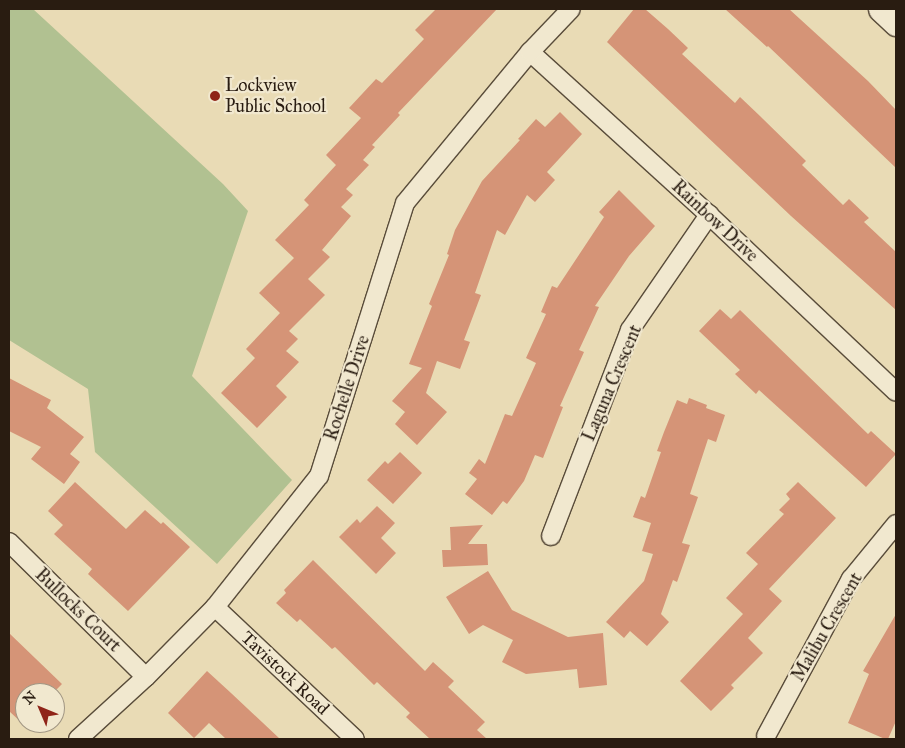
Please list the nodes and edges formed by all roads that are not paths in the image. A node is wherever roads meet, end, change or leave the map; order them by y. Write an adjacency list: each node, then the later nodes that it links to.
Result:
1 (571, 9): 2 (street, Rochelle Drive)
2 (530, 52): 3 (street, Rainbow Drive); 8 (street, Rochelle Drive)
3 (709, 215): 4 (street, Rainbow Drive); 6 (street, Laguna Crescent)
4 (896, 392)
5 (896, 524): 10 (street, Malibu Crescent)
6 (551, 536)
7 (9, 542): 9 (street, Bullocks Court)
8 (215, 607): 9 (street, Rochelle Drive); 12 (street, Tavistock Road)
9 (146, 677): 11 (street, Rochelle Drive)
10 (766, 736)
11 (78, 739)
12 (355, 739)

